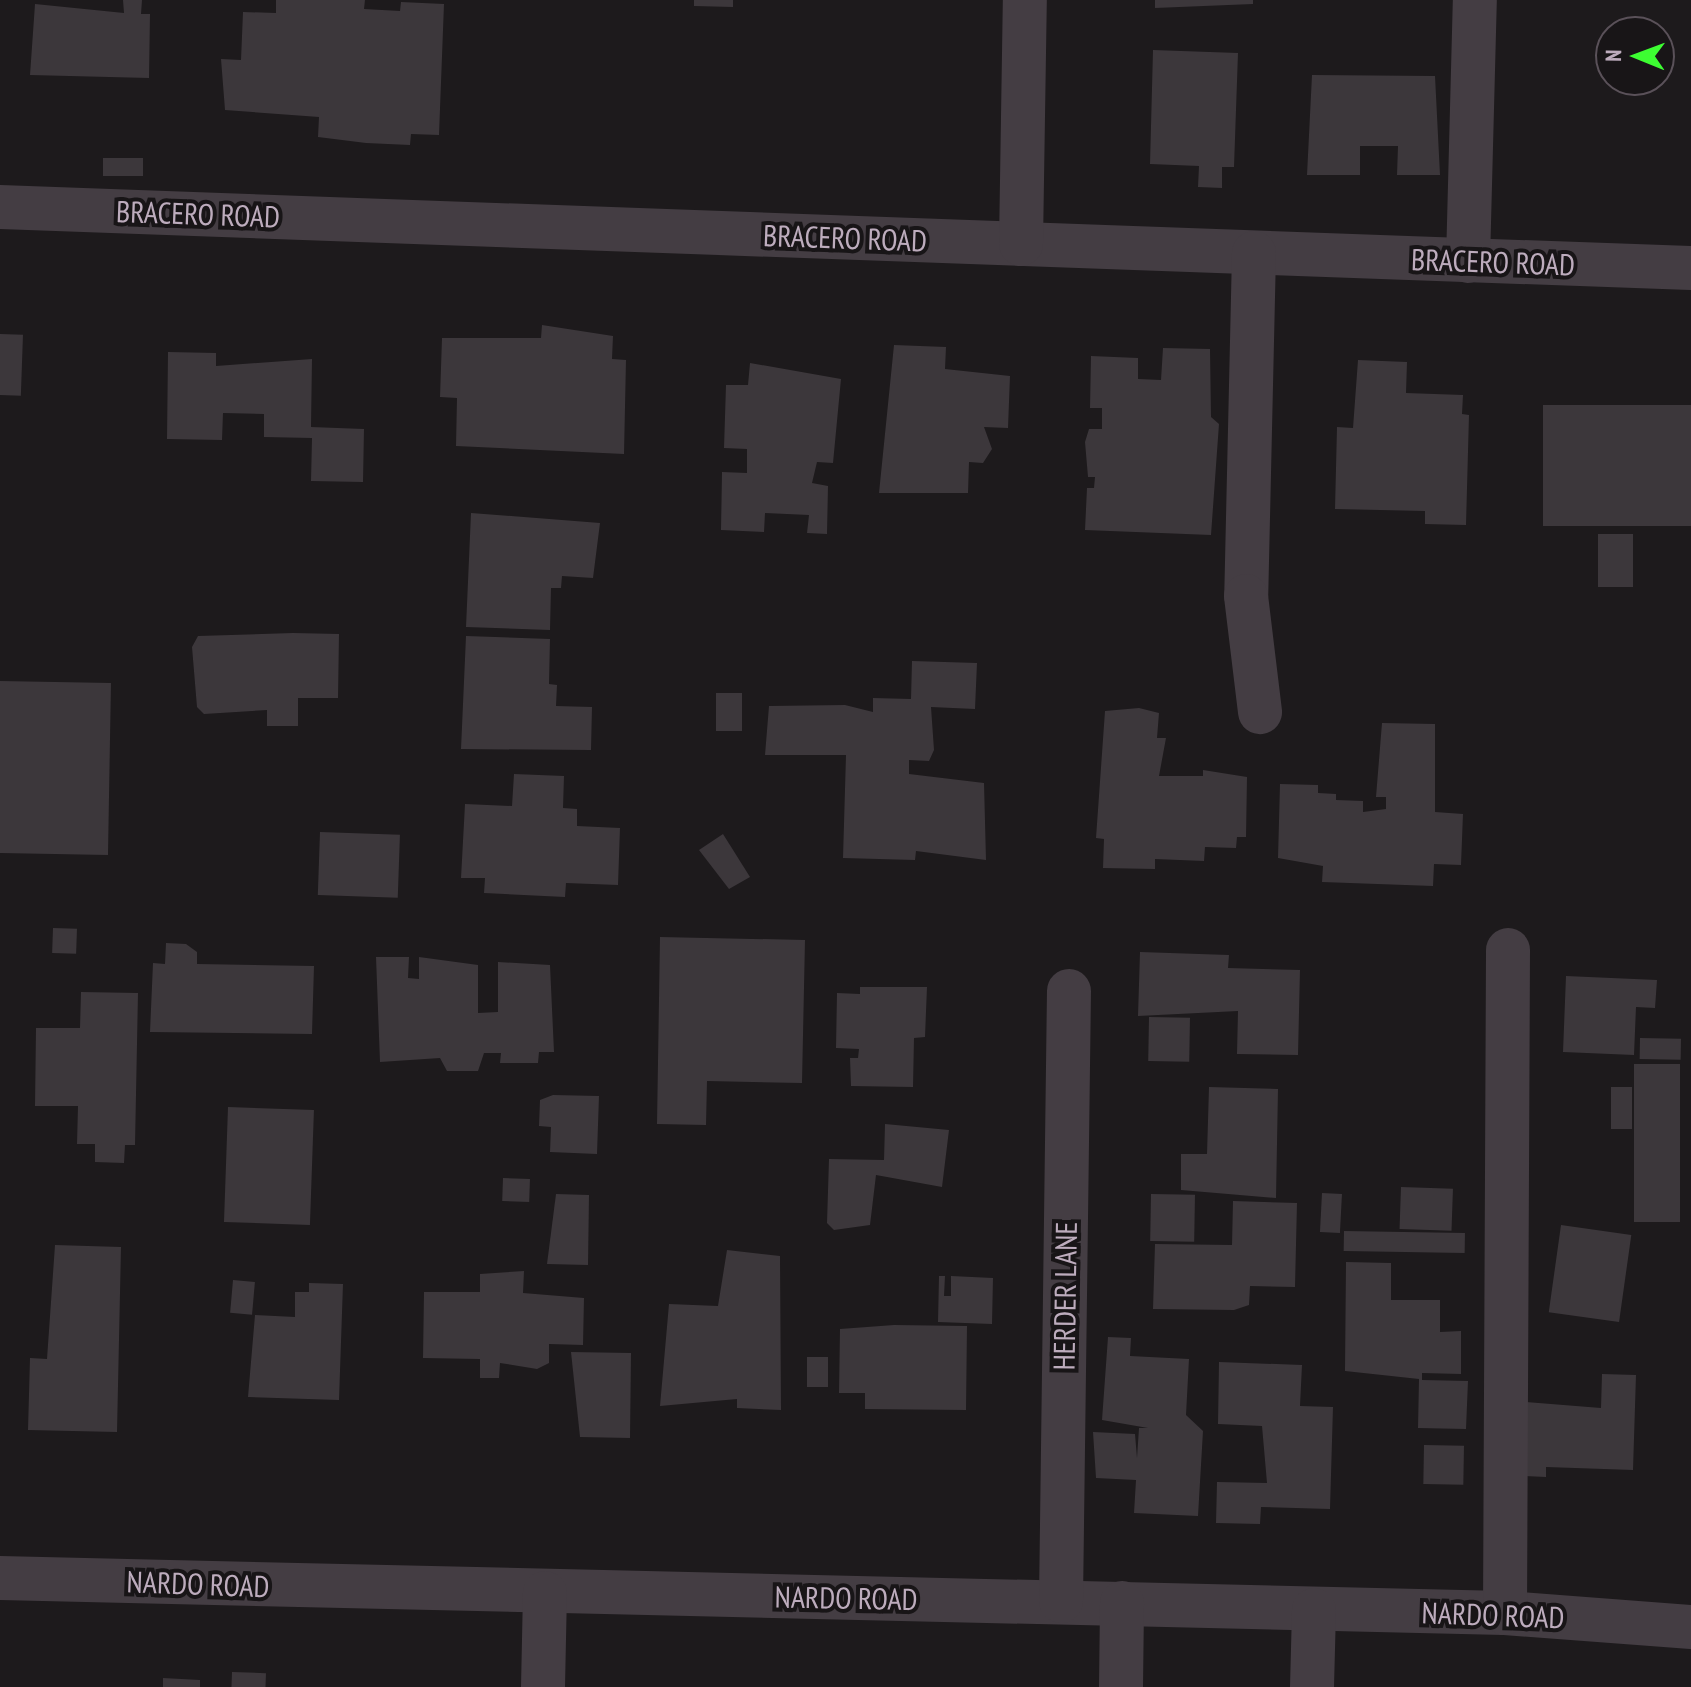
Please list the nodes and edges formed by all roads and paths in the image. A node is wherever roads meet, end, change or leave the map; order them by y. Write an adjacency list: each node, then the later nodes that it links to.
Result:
1 (1025, 0): 4 (street)
2 (1475, 0): 6 (street)
3 (0, 207): 4 (street, BRACERO ROAD)
4 (1021, 244): 5 (street, BRACERO ROAD)
5 (1254, 253): 6 (street, BRACERO ROAD); 8 (street)
6 (1468, 261): 7 (street, BRACERO ROAD)
7 (1691, 268)
8 (1260, 712)
9 (1508, 950): 16 (street)
10 (1069, 991): 13 (street, HERDER LANE)
11 (0, 1578): 12 (street, NARDO ROAD)
12 (545, 1593): 13 (street, NARDO ROAD); 18 (street)
13 (1061, 1601): 14 (street, NARDO ROAD)
14 (1122, 1603): 15 (street, NARDO ROAD); 19 (street)
15 (1314, 1610): 16 (street, NARDO ROAD); 20 (street)
16 (1505, 1613): 17 (street, NARDO ROAD)
17 (1691, 1627)
18 (543, 1687)
19 (1121, 1687)
20 (1312, 1687)

